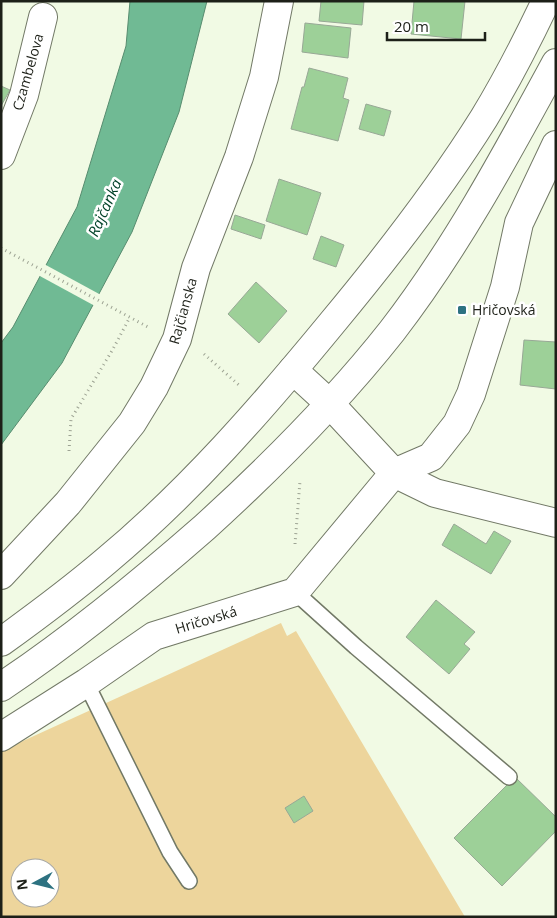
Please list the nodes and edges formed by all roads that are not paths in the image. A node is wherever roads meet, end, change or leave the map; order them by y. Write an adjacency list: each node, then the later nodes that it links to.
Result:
1 (279, 1): 11 (street, Rajčianska)
2 (546, 1): 7 (street)
3 (43, 16): 6 (street, Czambelova)
4 (556, 63): 8 (street)
5 (556, 145): 9 (street)
6 (1, 155)
7 (293, 370): 8 (street); 13 (street)
8 (330, 404): 9 (street); 15 (street)
9 (394, 473): 10 (street); 12 (street)
10 (556, 523)
11 (1, 576)
12 (295, 592): 14 (street, Hričovská); 17 (lane)
13 (1, 642)
14 (86, 683): 16 (street, Hričovská); 18 (lane)
15 (1, 687)
16 (1, 737)
17 (509, 777)
18 (189, 881)

